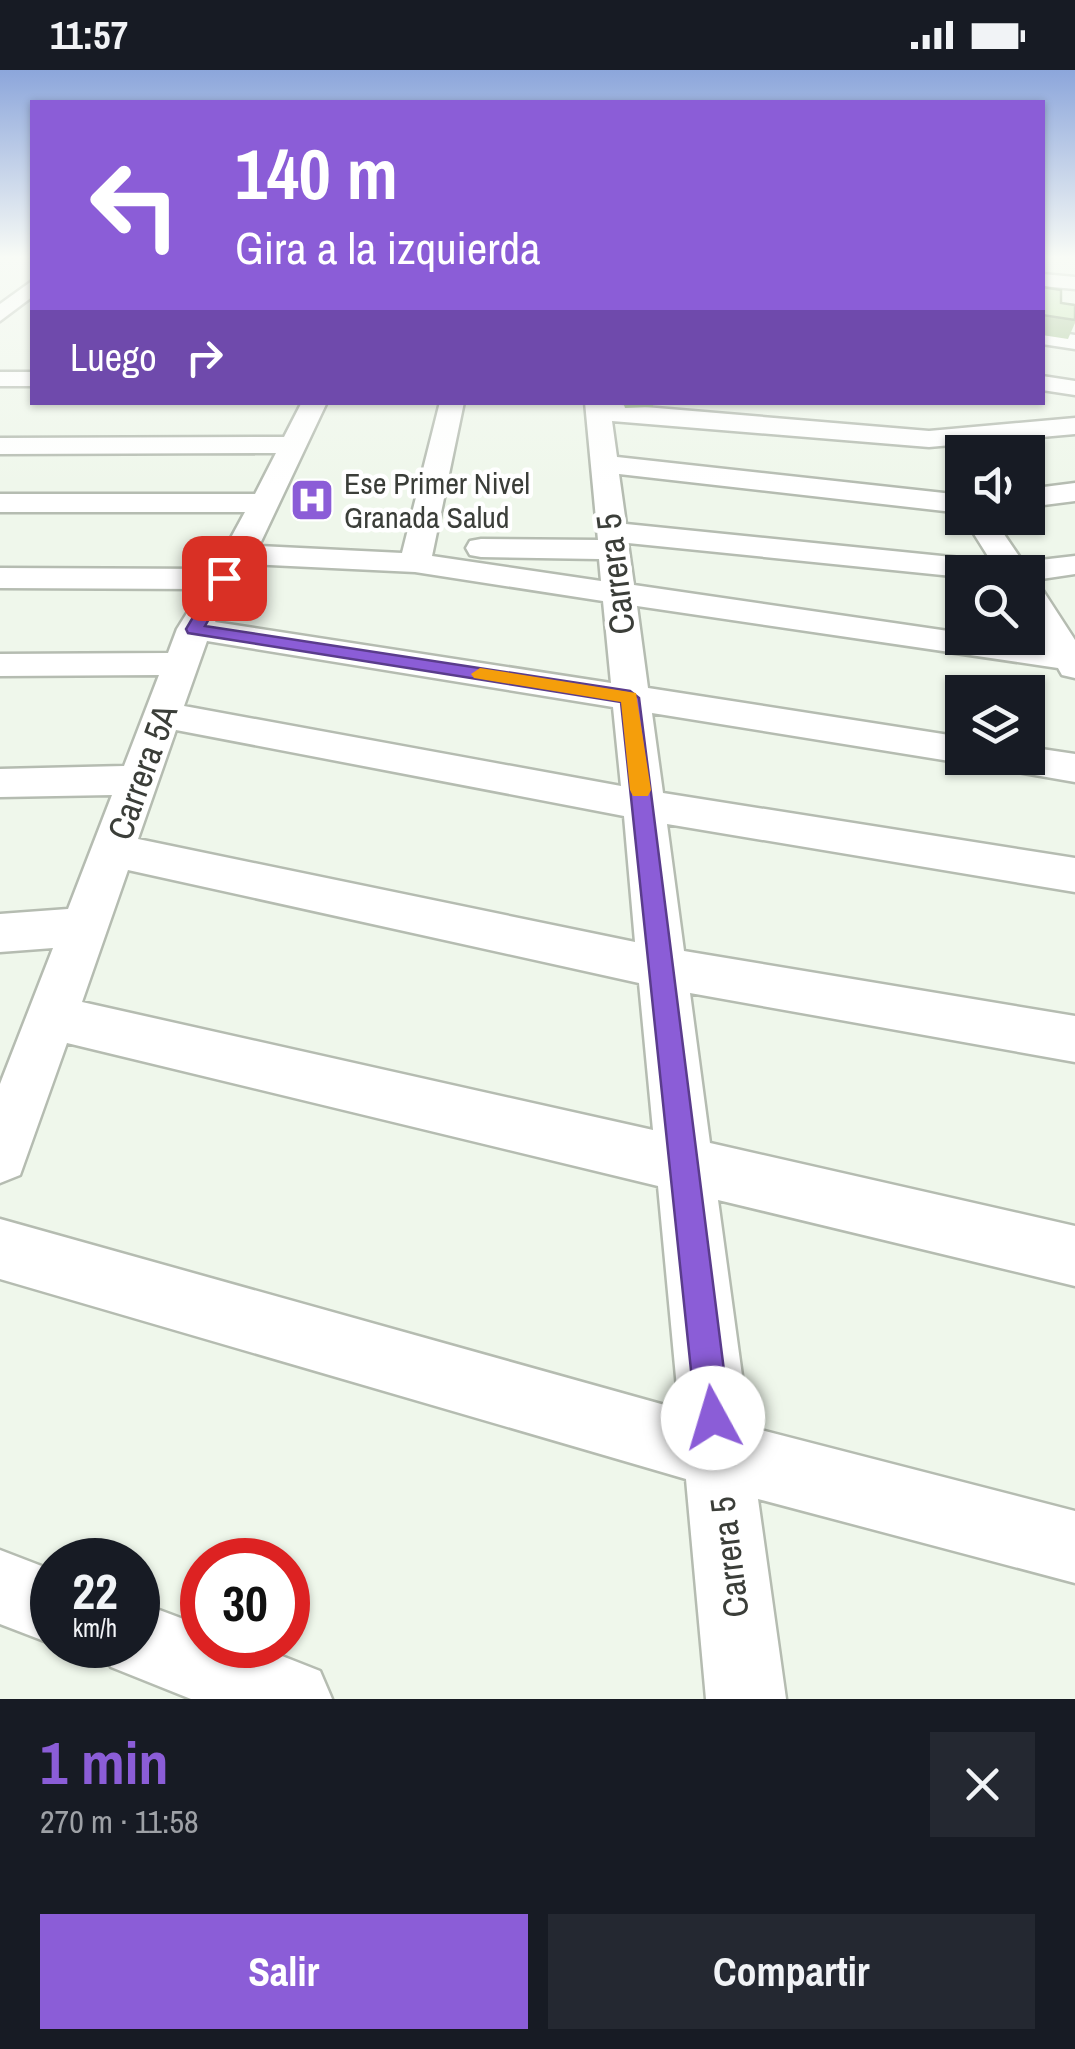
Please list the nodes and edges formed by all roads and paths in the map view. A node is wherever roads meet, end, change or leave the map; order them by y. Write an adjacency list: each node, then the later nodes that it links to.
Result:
1 (1045, 337): 2 (street)
2 (1075, 342)
3 (0, 379): 4 (street)
4 (30, 379)
5 (1045, 383): 6 (street)
6 (1075, 388)
7 (0, 389): 8 (street)
8 (30, 389)
9 (314, 405): 14 (street, Carrera 5A)
10 (451, 405): 23 (street)
11 (597, 407): 13 (street); 16 (street, Carrera 5)
12 (1075, 426): 13 (street)
13 (921, 429): 17 (street)
14 (294, 445): 15 (street); 22 (street, Carrera 5A)
15 (0, 446)
16 (603, 464): 18 (street); 24 (street, Carrera 5)
17 (945, 467)
18 (945, 484)
19 (1075, 492): 20 (street)
20 (1045, 496)
21 (0, 502): 22 (street)
22 (264, 503): 26 (street, Carrera 5A)
23 (417, 555): 24 (street); 26 (street)
24 (614, 558): 28 (street); 32 (street); 34 (street, Carrera 5)
25 (1075, 564): 27 (street)
26 (231, 566): 29 (street); 31 (street, Carrera 5A)
27 (1045, 568)
28 (945, 570)
29 (0, 578)
30 (1045, 618): 32 (street)
31 (188, 646): 33 (street); 34 (street); 35 (street, Carrera 5A)
32 (1074, 662)
33 (0, 666)
34 (630, 698): 36 (street); 42 (street, Carrera 5)
35 (163, 715): 40 (street, Carrera 5A); 42 (street)
36 (945, 747)
37 (1045, 764): 38 (street)
38 (1075, 768)
39 (0, 782): 40 (street)
40 (135, 791): 41 (street); 43 (street, Carrera 5A)
41 (0, 805)
42 (642, 805): 44 (street); 47 (street, Carrera 5)
43 (113, 850): 45 (street, Carrera 5A); 47 (street)
44 (1075, 874)
45 (84, 927): 46 (street); 48 (street, Carrera 5A)
46 (0, 933)
47 (661, 968): 49 (street); 51 (street, Carrera 5)
48 (52, 1017): 50 (street, Carrera 5A); 51 (street)
49 (1075, 1040)
50 (3, 1140)
51 (684, 1163): 53 (street); 54 (street, Carrera 5)
52 (0, 1249): 54 (street)
53 (1075, 1256)
54 (718, 1454): 55 (street); 60 (street, Carrera 5)
55 (1075, 1547)
56 (0, 1587): 57 (street)
57 (30, 1599)
58 (160, 1648): 59 (street)
59 (292, 1699)
60 (746, 1699)

